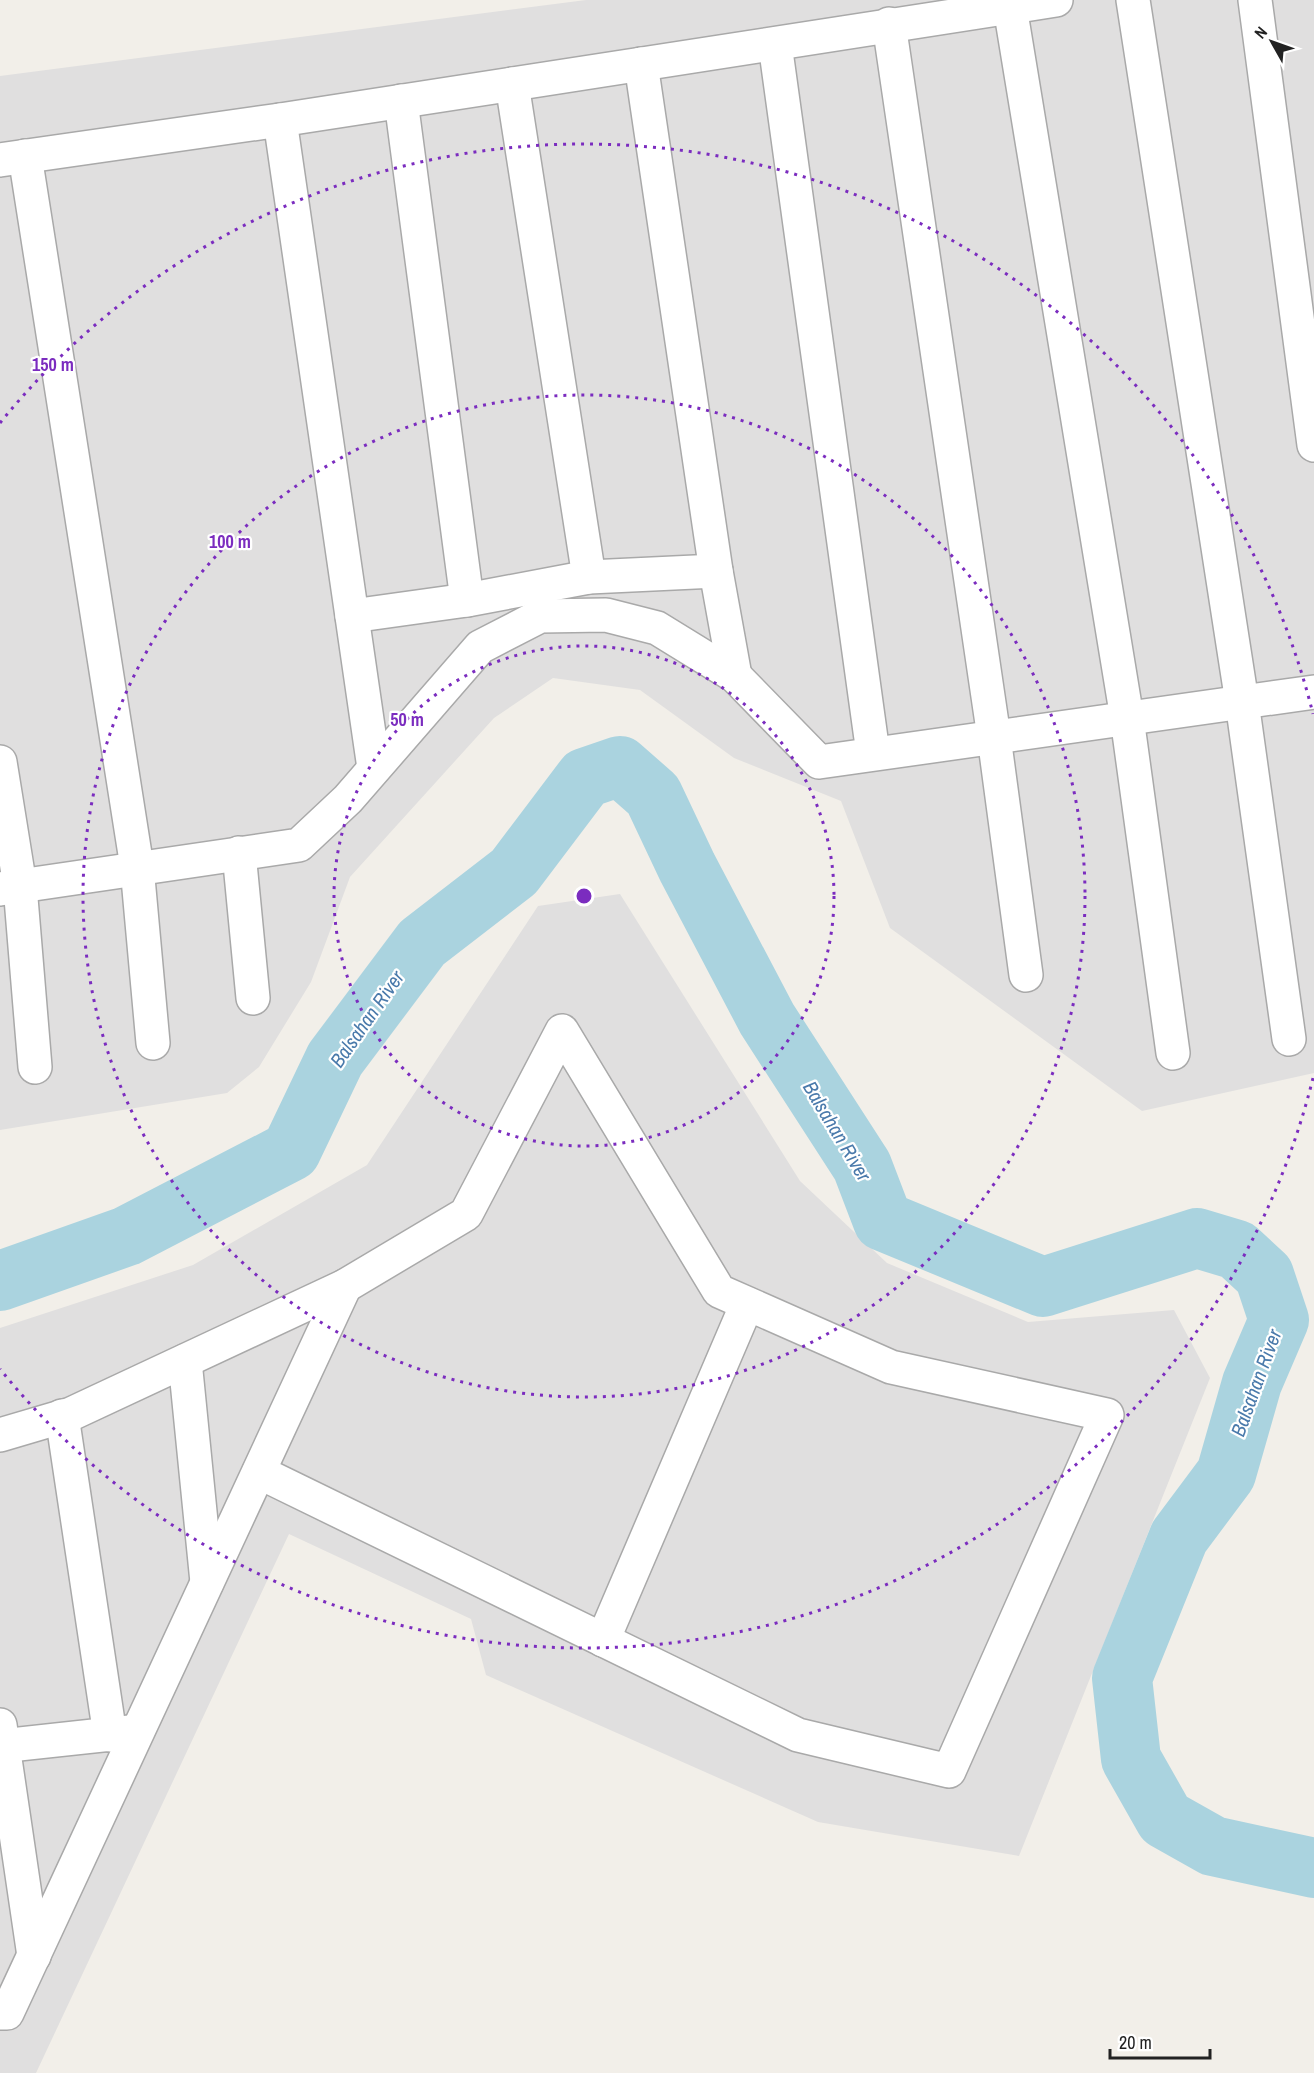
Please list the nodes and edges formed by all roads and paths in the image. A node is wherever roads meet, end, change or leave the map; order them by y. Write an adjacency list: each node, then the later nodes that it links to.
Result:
1 (1056, 0): 4 (street)
2 (1133, 0): 19 (street)
3 (1255, 0): 12 (street)
4 (1010, 7): 5 (street); 20 (street)
5 (889, 24): 6 (street); 21 (street)
6 (775, 44): 7 (street); 22 (street)
7 (641, 64): 8 (street); 13 (street)
8 (512, 84): 9 (street); 14 (street)
9 (400, 101): 10 (street); 15 (street)
10 (280, 120): 11 (street); 16 (street)
11 (12, 158): 26 (street)
12 (1314, 445)
13 (716, 571): 14 (street); 17 (street)
14 (589, 577): 15 (street)
15 (467, 600): 16 (street)
16 (352, 616): 24 (street)
17 (735, 676): 22 (street); 24 (street)
18 (1314, 692): 19 (street)
19 (1242, 702): 20 (street); 30 (street)
20 (1127, 718): 21 (street); 32 (street)
21 (994, 737): 22 (street); 28 (street)
22 (873, 753)
23 (0, 762): 27 (street)
24 (375, 768): 25 (street)
25 (239, 854): 26 (street); 29 (street)
26 (137, 867): 27 (street); 31 (street)
27 (10, 887): 33 (street)
28 (1026, 975)
29 (253, 998)
30 (1289, 1039)
31 (153, 1043)
32 (1173, 1053)
33 (34, 1067)
34 (345, 1286): 35 (street); 36 (street); 39 (street)
35 (747, 1304): 41 (street); 41 (street)
36 (185, 1361): 37 (street); 40 (street)
37 (62, 1416): 38 (street); 42 (street)
38 (0, 1435)
39 (259, 1472): 40 (street); 41 (street)
40 (207, 1584): 42 (street)
41 (603, 1640)
42 (124, 1733): 43 (street); 44 (street)
43 (1, 1739): 44 (street)
44 (34, 1956): 45 (street)
45 (0, 2013)

